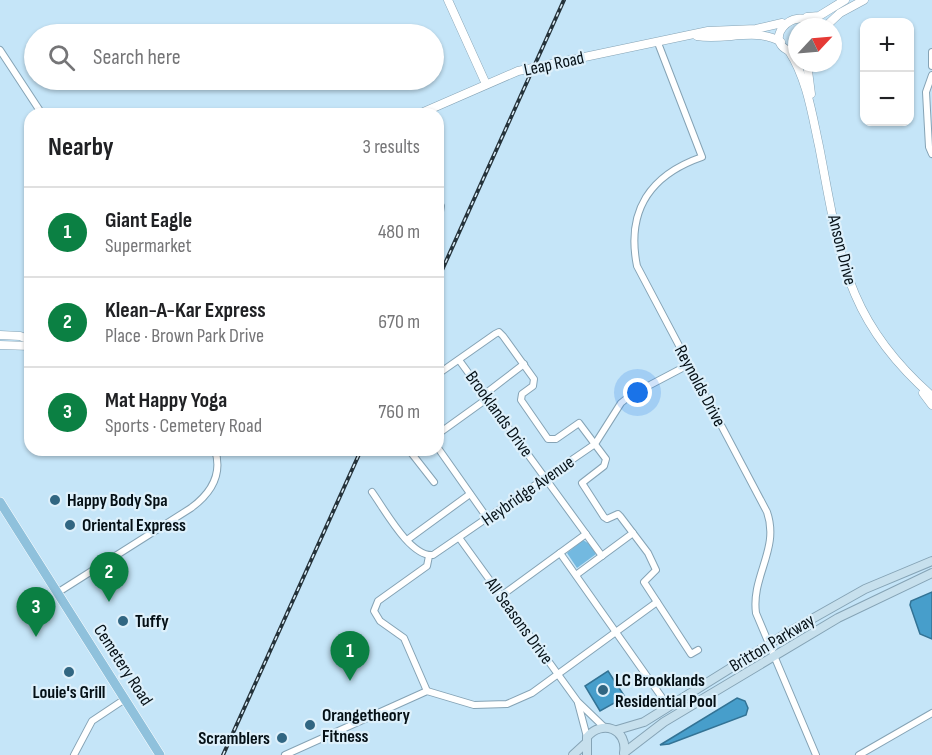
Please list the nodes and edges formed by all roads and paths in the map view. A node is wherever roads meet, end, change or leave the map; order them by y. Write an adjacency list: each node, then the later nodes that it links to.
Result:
1 (448, 0): 17 (street)
2 (845, 0): 4 (street)
3 (864, 0): 5 (street)
4 (807, 17): 6 (street, Leap Road)
5 (835, 18)
6 (782, 23): 7 (street, Leap Road); 8 (street)
7 (696, 36): 8 (street, Leap Road); 9 (street, Leap Road)
8 (781, 42): 10 (street, Anson Drive)
9 (658, 43): 17 (street, Leap Road); 33 (street, Reynolds Drive)
10 (788, 48)
11 (0, 50): 18 (street)
12 (932, 52): 13 (street)
13 (932, 66)
14 (800, 72): 21 (street, Anson Drive)
15 (808, 72): 21 (street, Anson Drive)
16 (932, 75): 24 (street)
17 (486, 84): 23 (street, Leap Road)
18 (24, 87)
19 (26, 90): 22 (street)
20 (932, 103): 24 (street)
21 (811, 107): 35 (street, Anson Drive)
22 (38, 108)
23 (432, 108)
24 (927, 109): 25 (street)
25 (930, 129): 26 (street)
26 (932, 154)
27 (0, 335): 28 (street)
28 (24, 338)
29 (0, 345): 30 (street)
30 (24, 346)
31 (459, 360): 32 (street); 34 (street); 36 (street, Brooklands Drive)
32 (524, 364): 36 (street); 40 (street)
33 (688, 364): 40 (street, Heybridge Avenue); 64 (street, Reynolds Drive)
34 (444, 370)
35 (909, 376): 37 (street, Anson Drive); 38 (street, Anson Drive)
36 (486, 396): 39 (street); 44 (street, Brooklands Drive)
37 (932, 396)
38 (932, 405)
39 (444, 429)
40 (595, 444): 44 (street, Heybridge Avenue); 50 (street)
41 (217, 456): 60 (street)
42 (414, 456): 45 (street)
43 (444, 456): 47 (street)
44 (546, 478): 49 (street, Heybridge Avenue); 51 (street, Brooklands Drive)
45 (434, 482)
46 (372, 492): 53 (street)
47 (470, 494): 49 (street); 53 (street)
48 (0, 502): 60 (main road, Cemetery Road)
49 (488, 519): 52 (street, Heybridge Avenue)
50 (633, 533): 56 (street); 62 (street)
51 (586, 534): 54 (street); 56 (street, Brooklands Drive)
52 (460, 539): 55 (street, Heybridge Avenue); 61 (street, All Seasons Drive)
53 (407, 540): 55 (street)
54 (560, 553): 59 (street); 61 (street)
55 (429, 555): 68 (street)
56 (602, 556): 59 (street)
57 (932, 561): 64 (main road, Britton Parkway)
58 (932, 573): 66 (main road, Britton Parkway)
59 (576, 576): 63 (street)
60 (57, 593): 69 (main road, Cemetery Road)
61 (501, 596): 67 (street, All Seasons Drive)
62 (657, 602): 63 (street); 65 (street)
63 (616, 632): 67 (street); 71 (street)
64 (769, 644): 66 (street, Reynolds Drive); 71 (main road, Britton Parkway)
65 (698, 650)
66 (774, 656): 76 (main road, Britton Parkway); 82 (street, Reynolds Drive)
67 (557, 674): 68 (street); 70 (street, All Seasons Drive)
68 (427, 691): 79 (street)
69 (125, 699): 77 (street); 78 (main road, Cemetery Road)
70 (578, 702): 73 (street, All Seasons Drive); 75 (street, All Seasons Drive)
71 (668, 706): 74 (main road, Britton Parkway)
72 (932, 712): 83 (street)
73 (604, 727): 74 (main road); 75 (main road)
74 (617, 730): 76 (main road)
75 (586, 740): 80 (main road); 81 (main road)
76 (624, 753)
77 (74, 755)
78 (160, 755)
79 (285, 755)
80 (573, 755)
81 (587, 755)
82 (816, 755)
83 (859, 755)

